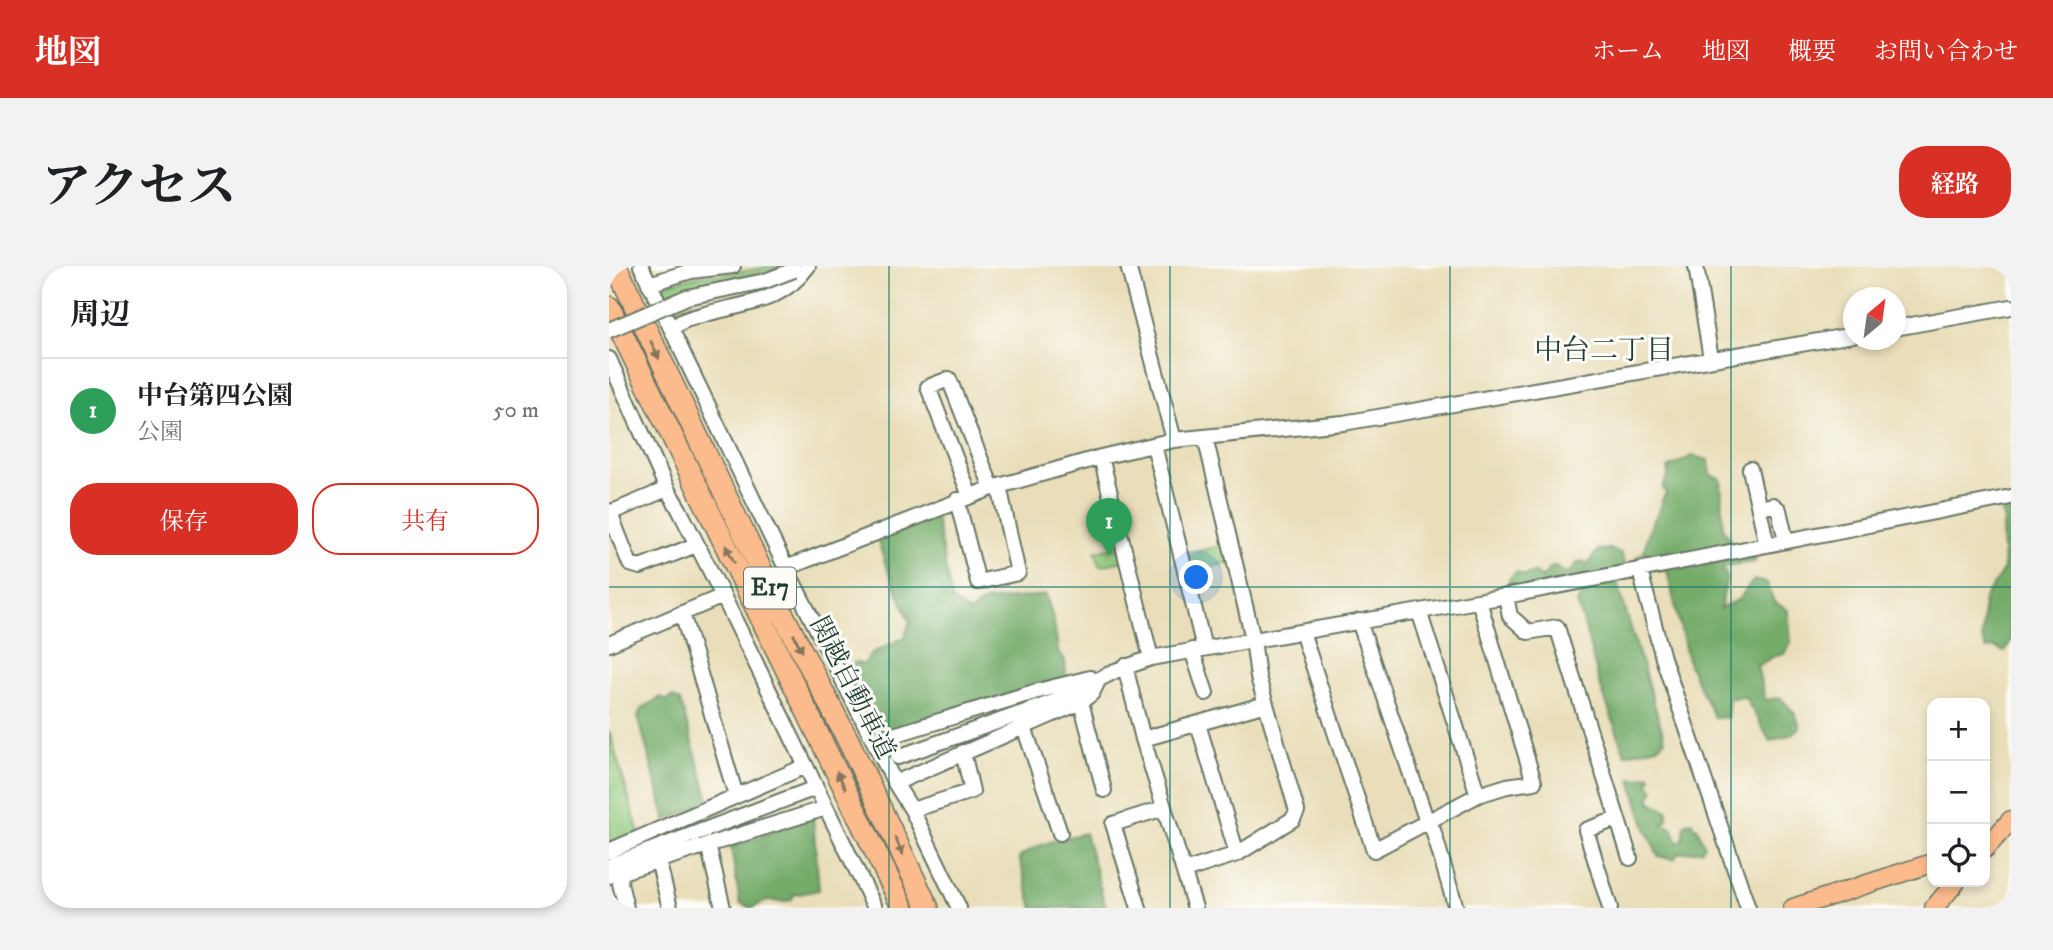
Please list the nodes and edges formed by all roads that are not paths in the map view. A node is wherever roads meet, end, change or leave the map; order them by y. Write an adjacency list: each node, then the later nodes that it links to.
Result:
1 (616, 266): 82 (highway, 関越自動車道 / E17, one-way to 82)
2 (641, 266): 7 (street)
3 (733, 266): 7 (street)
4 (1128, 266): 17 (street)
5 (1696, 266): 15 (street)
6 (802, 267): 11 (street); 12 (street, bridge)
7 (649, 284): 11 (street)
8 (609, 307): 81 (highway, 関越自動車道 / E17, one-way to 8)
9 (2011, 307): 10 (street)
10 (1906, 326)
11 (673, 329): 30 (street)
12 (609, 330)
13 (1843, 337): 15 (street)
14 (609, 359): 22 (street)
15 (1710, 359): 16 (street)
16 (1205, 437): 17 (street); 39 (street)
17 (1174, 440): 18 (street)
18 (1154, 445): 19 (street); 41 (street)
19 (1101, 457): 21 (street); 42 (street)
20 (1750, 468): 25 (street)
21 (996, 487): 24 (street); 24 (street); 24 (street)
22 (667, 489): 26 (street); 28 (street)
23 (2011, 497): 27 (street)
24 (964, 498): 30 (street)
25 (1759, 508): 27 (street); 29 (street)
26 (609, 512): 28 (street)
27 (1786, 541): 29 (street)
28 (696, 545): 32 (street)
29 (1767, 545): 31 (street)
30 (786, 568): 51 (street)
31 (1640, 571): 33 (street); 88 (street)
32 (723, 596): 36 (street); 54 (street)
33 (1506, 596): 34 (street); 63 (street)
34 (1479, 601): 35 (street); 58 (street)
35 (1419, 611): 37 (street); 58 (street)
36 (683, 613): 40 (street); 59 (street)
37 (1359, 621): 38 (street); 64 (street)
38 (1302, 632): 39 (street); 64 (street)
39 (1253, 639): 41 (street); 47 (street)
40 (609, 644)
41 (1198, 649): 42 (street); 45 (street)
42 (1151, 658): 43 (street)
43 (1125, 666): 44 (street); 50 (street)
44 (1099, 678): 46 (street); 51 (street); 53 (street)
45 (1206, 693)
46 (1081, 702): 49 (street); 57 (street)
47 (1266, 704): 48 (street); 70 (street)
48 (1198, 724): 50 (street); 70 (street)
49 (1024, 727): 52 (street); 66 (street)
50 (1143, 739): 61 (street)
51 (874, 741): 55 (street)
52 (963, 752): 55 (street); 62 (street)
53 (898, 757)
54 (806, 766): 59 (street); 60 (street)
55 (895, 783): 62 (street)
56 (810, 790): 75 (street)
57 (1104, 790)
58 (1478, 795): 64 (street)
59 (736, 796): 69 (street)
60 (826, 808): 67 (street); 80 (street)
61 (1164, 808): 74 (street); 84 (street)
62 (912, 810): 83 (street)
63 (1617, 819): 71 (street); 87 (street)
64 (1427, 822): 86 (street)
65 (2008, 829): 68 (main road)
66 (1060, 833)
67 (708, 844): 72 (street); 79 (street)
68 (1990, 845)
69 (609, 851)
70 (1237, 854): 74 (street)
71 (1630, 858)
72 (658, 860): 75 (street); 78 (street)
73 (1927, 865): 89 (main road)
74 (1184, 871): 85 (street)
75 (613, 872): 77 (street)
76 (1952, 887): 90 (main road)
77 (626, 908)
78 (670, 908)
79 (723, 908)
80 (874, 908)
81 (903, 908)
82 (928, 908)
83 (959, 908)
84 (1139, 908)
85 (1195, 908)
86 (1456, 908)
87 (1610, 908)
88 (1748, 908)
89 (1793, 908)
90 (1934, 908)

